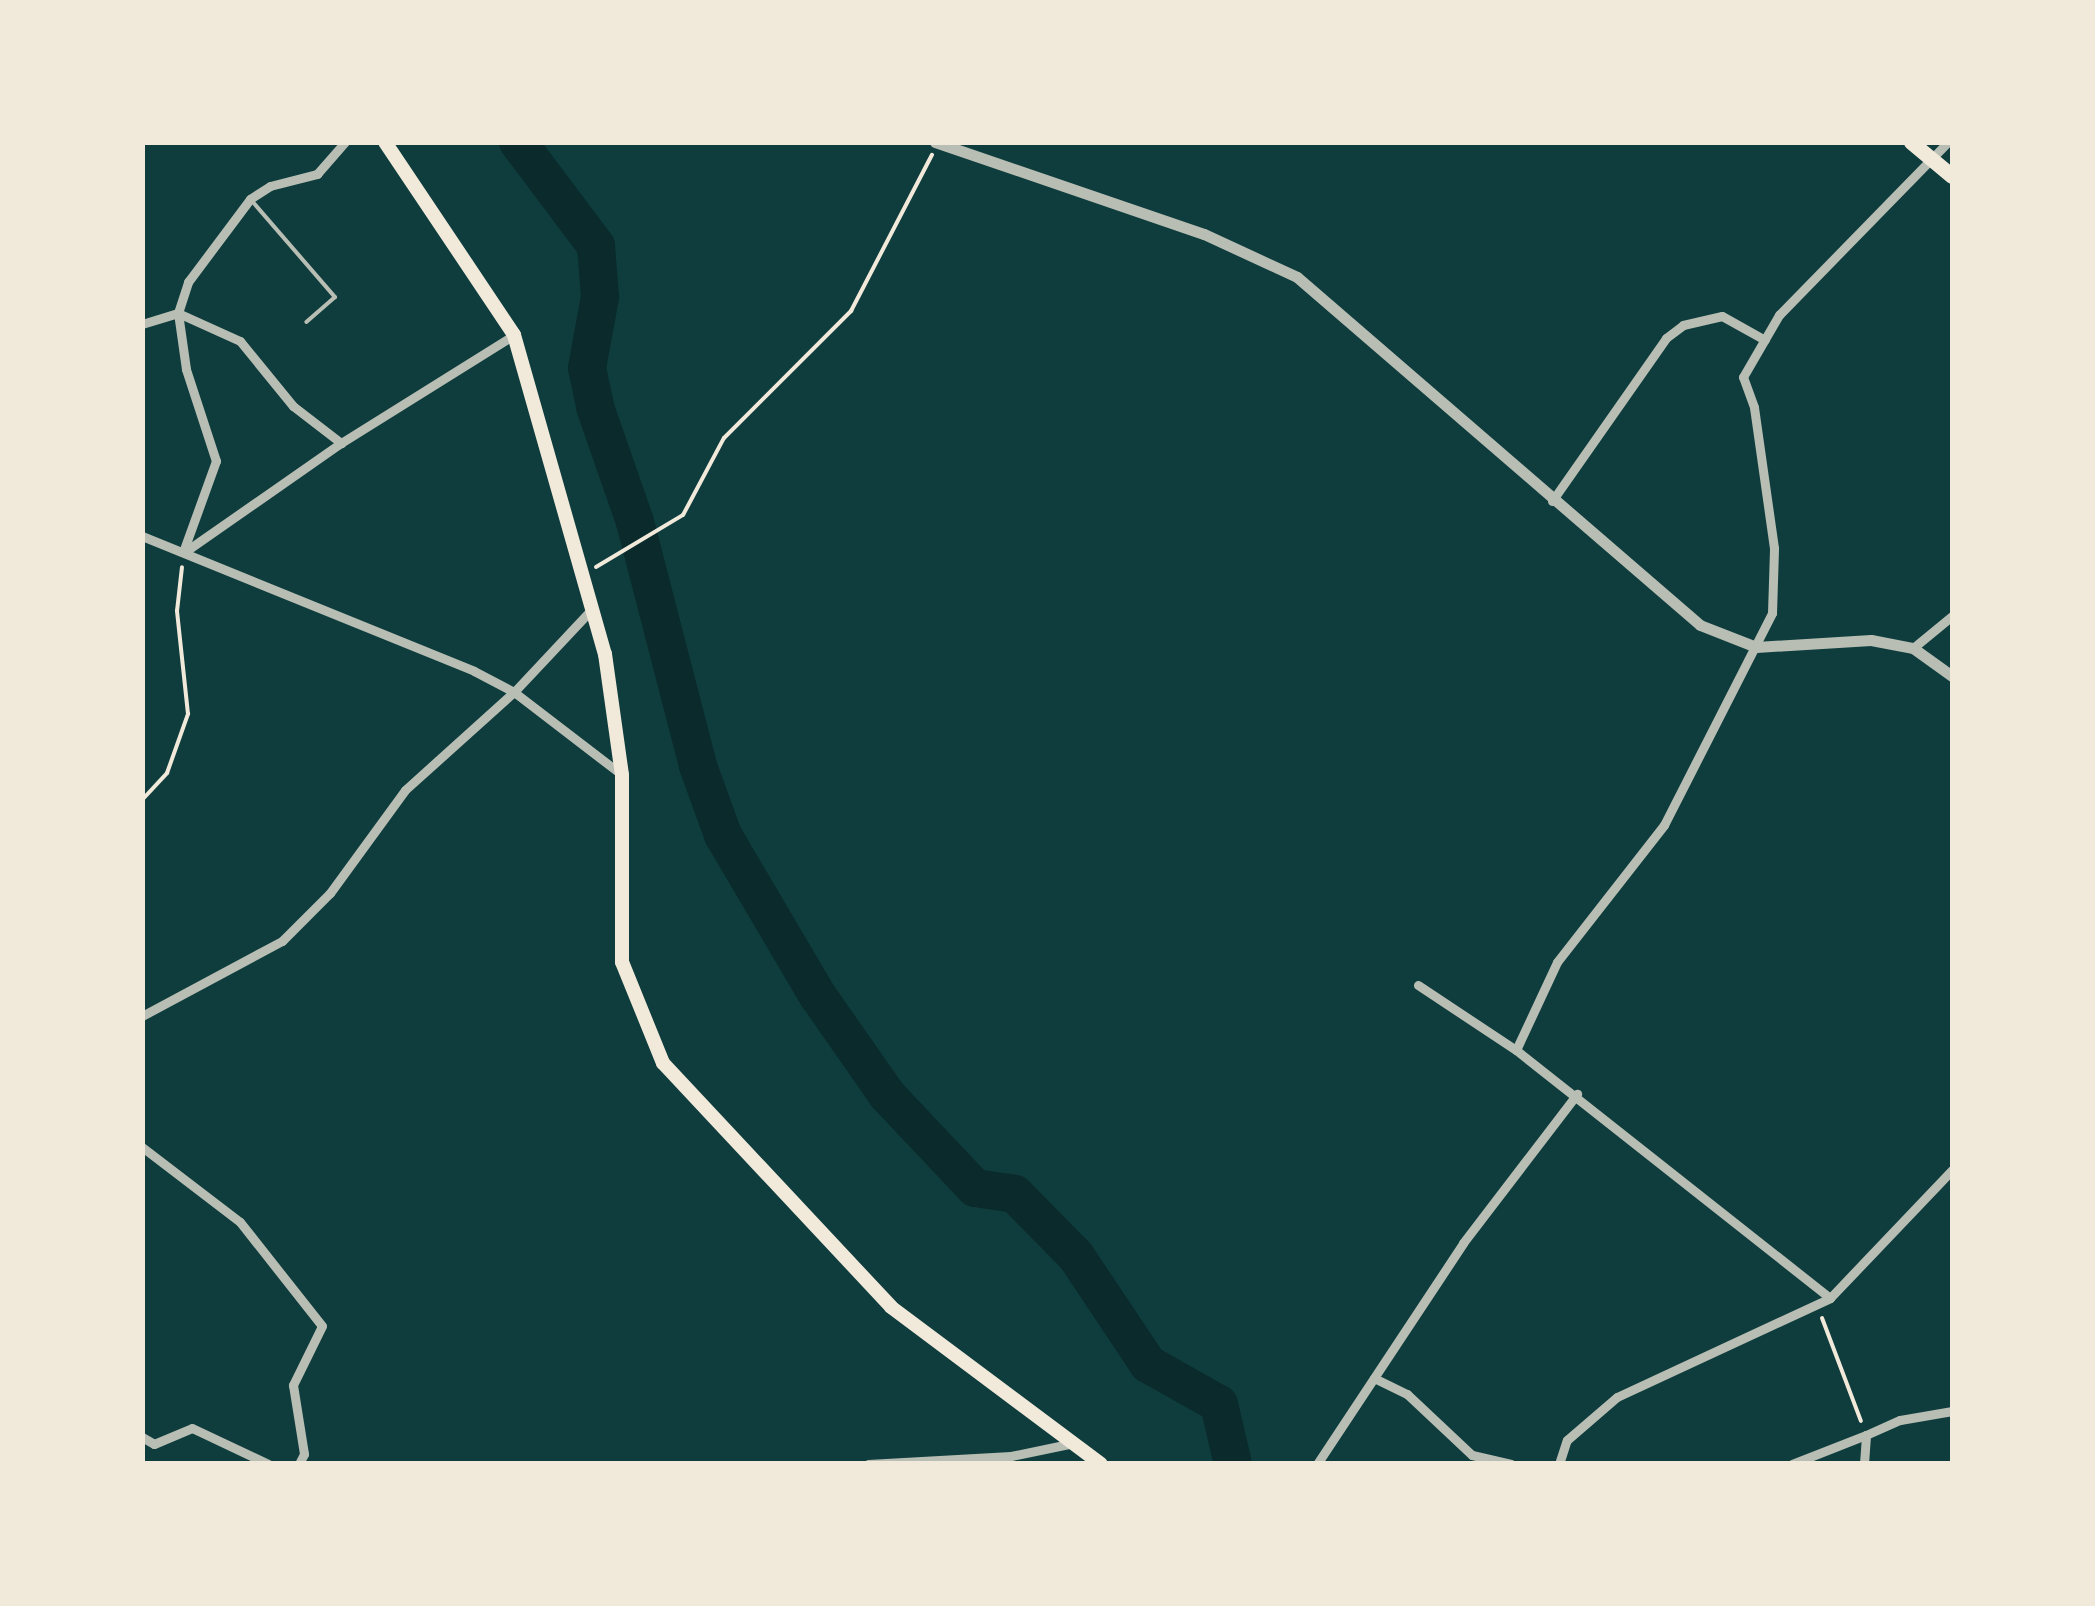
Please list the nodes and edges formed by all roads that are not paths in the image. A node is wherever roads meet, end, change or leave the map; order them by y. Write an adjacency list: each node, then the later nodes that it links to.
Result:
1 (345, 142): 7 (street)
2 (386, 142): 11 (main road)
3 (1912, 142): 6 (highway)
4 (1948, 142): 12 (street)
5 (936, 143): 14 (street)
6 (1952, 176)
7 (250, 199): 8 (street); 9 (lane)
8 (178, 313): 10 (street); 13 (street); 16 (street)
9 (306, 322)
10 (142, 324)
11 (514, 335): 13 (street); 17 (main road)
12 (1765, 340): 14 (street); 19 (street)
13 (340, 443): 16 (street)
14 (1552, 501): 19 (street)
15 (142, 536): 16 (street)
16 (184, 552): 22 (street)
17 (592, 609): 22 (street); 23 (main road)
18 (1952, 616): 20 (street)
19 (1756, 647): 20 (street); 26 (street)
20 (1913, 648): 21 (street)
21 (1952, 676)
22 (514, 692): 23 (street); 25 (street)
23 (622, 775): 35 (main road)
24 (1418, 986): 26 (street)
25 (142, 1016)
26 (1516, 1050): 27 (street)
27 (1576, 1094): 30 (street); 31 (street)
28 (142, 1148): 37 (street)
29 (1952, 1170): 30 (street)
30 (1830, 1298): 42 (street)
31 (1374, 1378): 40 (street); 41 (street)
32 (1952, 1412): 33 (street)
33 (1866, 1435): 43 (street); 44 (street)
34 (142, 1436): 36 (street)
35 (1077, 1442): 38 (street); 39 (main road)
36 (268, 1464)
37 (299, 1464)
38 (868, 1464)
39 (1101, 1464)
40 (1317, 1464)
41 (1511, 1464)
42 (1559, 1464)
43 (1792, 1464)
44 (1864, 1464)

